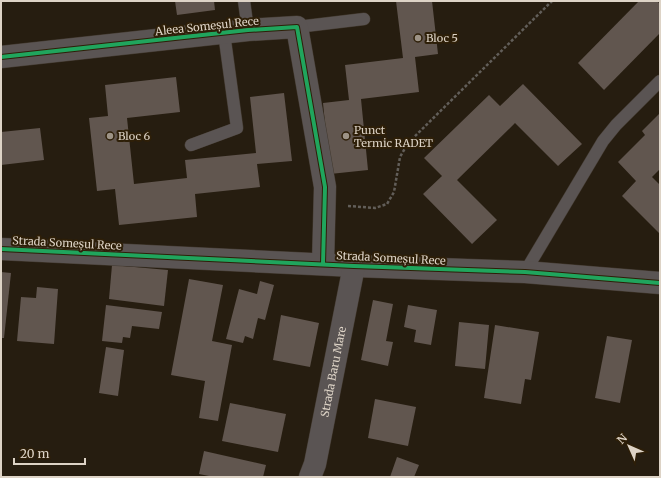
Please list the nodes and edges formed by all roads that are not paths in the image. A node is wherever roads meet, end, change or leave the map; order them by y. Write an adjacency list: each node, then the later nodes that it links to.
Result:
1 (244, 1): 4 (lane)
2 (364, 18): 3 (lane)
3 (297, 27): 4 (street, Aleea Someșul Rece); 10 (street)
4 (248, 30): 5 (street, Aleea Someșul Rece)
5 (224, 34): 6 (street, Aleea Someșul Rece); 8 (lane)
6 (1, 57)
7 (660, 82): 12 (lane)
8 (191, 145)
9 (1, 249): 10 (street, Strada Someșul Rece)
10 (323, 264): 11 (street, Strada Someșul Rece)
11 (354, 266): 12 (street, Strada Someșul Rece); 14 (street, Strada Baru Mare)
12 (525, 272): 13 (street, Strada Someșul Rece)
13 (660, 283)
14 (310, 477)

